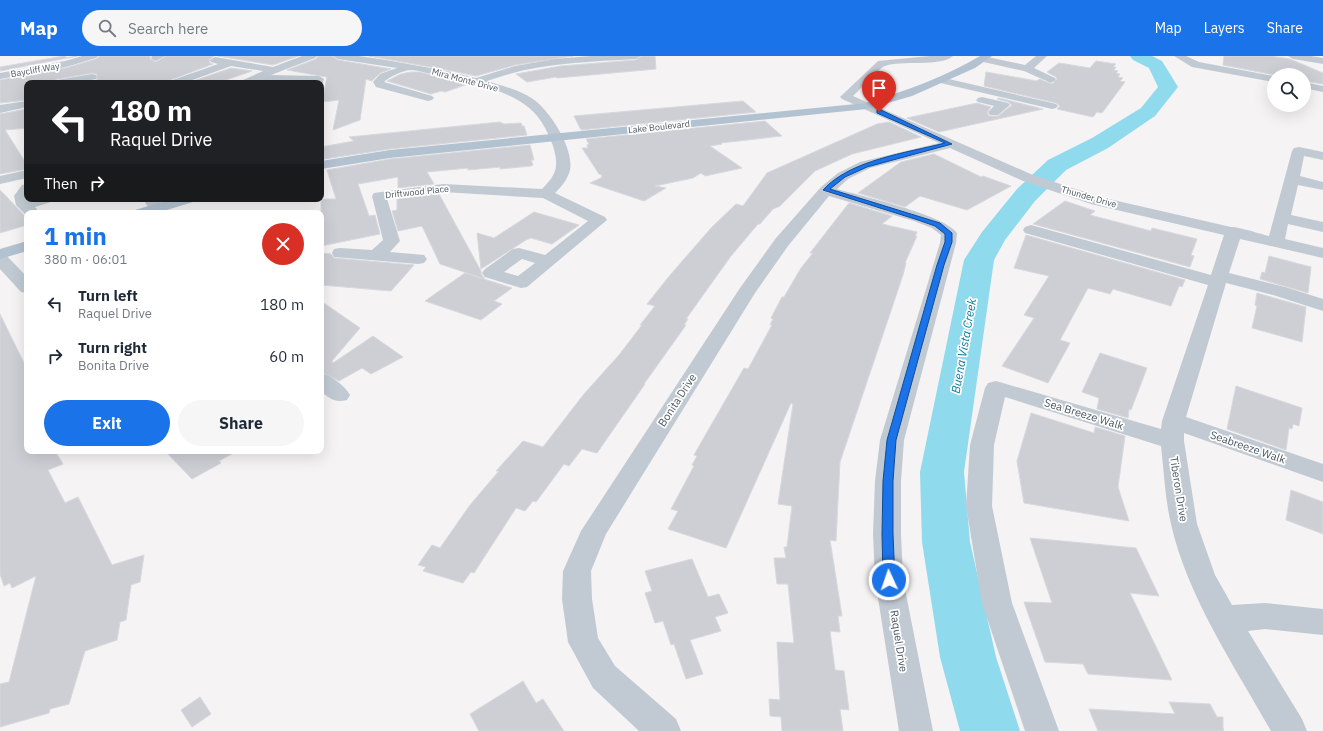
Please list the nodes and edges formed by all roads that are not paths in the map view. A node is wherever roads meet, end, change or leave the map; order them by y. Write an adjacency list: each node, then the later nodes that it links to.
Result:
1 (93, 56): 15 (street, Baycliff Way)
2 (312, 56): 16 (street)
3 (338, 56): 13 (street, Mira Monte Drive)
4 (636, 56): 29 (street)
5 (948, 56): 35 (street, Thunder Drive)
6 (1042, 56): 14 (street)
7 (1179, 56): 21 (street)
8 (1293, 56): 11 (street)
9 (985, 58): 14 (street); 27 (main road, Lake Boulevard)
10 (215, 60): 12 (street)
11 (1323, 61)
12 (229, 63): 16 (street); 24 (street)
13 (408, 67): 29 (street, Mira Monte Drive); 33 (street)
14 (1022, 68): 17 (street); 28 (street)
15 (45, 69): 18 (street, Baycliff Way); 22 (street)
16 (274, 70): 20 (street)
17 (1006, 75)
18 (0, 76)
19 (92, 77): 23 (street)
20 (257, 77): 25 (street); 26 (street)
21 (1267, 79)
22 (59, 80)
23 (74, 80)
24 (182, 80)
25 (251, 80)
26 (319, 80)
27 (940, 80): 31 (main road, Lake Boulevard); 36 (street)
28 (1051, 80)
29 (477, 81): 39 (street, Mira Monte Drive)
30 (1311, 86): 32 (street)
31 (924, 87): 35 (main road, Lake Boulevard); 38 (street)
32 (1323, 89)
33 (428, 98)
34 (24, 105): 37 (street)
35 (867, 106): 39 (main road, Lake Boulevard); 40 (street, Thunder Drive)
36 (1052, 106)
37 (0, 109)
38 (994, 112)
39 (555, 138): 42 (main road, Lake Boulevard); 49 (street, Mira Monte Drive)
40 (950, 144): 47 (street, Bonita Drive); 59 (street, Thunder Drive)
41 (1323, 156): 44 (street)
42 (324, 164)
43 (24, 175): 45 (street)
44 (1292, 179): 46 (street); 56 (street)
45 (0, 180)
46 (1323, 186)
47 (826, 190): 78 (street, Bonita Drive); 79 (street, Raquel Drive)
48 (24, 192): 50 (street)
49 (546, 194): 65 (street, Driftwood Place); 68 (street)
50 (24, 202)
51 (41, 202): 54 (street)
52 (167, 202): 53 (main road)
53 (153, 204): 55 (main road)
54 (28, 209)
55 (144, 210)
56 (1282, 218): 57 (street); 60 (street)
57 (1323, 227)
58 (1030, 230): 69 (street)
59 (1234, 231): 60 (street, Thunder Drive); 69 (street, Tiberon Drive)
60 (1276, 242): 63 (street, Thunder Drive)
61 (24, 247): 64 (main road)
62 (340, 253): 65 (street)
63 (1323, 253)
64 (0, 254)
65 (377, 255): 67 (street)
66 (0, 259): 70 (street)
67 (418, 259)
68 (548, 261)
69 (1219, 279): 71 (street); 74 (street, Tiberon Drive)
70 (24, 285)
71 (1323, 305)
72 (324, 382): 73 (street)
73 (339, 395)
74 (1172, 431): 75 (street, Seabreeze Walk); 76 (street, Tiberon Drive); 80 (street, Sea Breeze Walk)
75 (1323, 473)
76 (1224, 619): 77 (street); 81 (street, Tiberon Drive)
77 (1323, 622)
78 (664, 731)
79 (916, 731)
80 (1042, 731)
81 (1290, 731)

